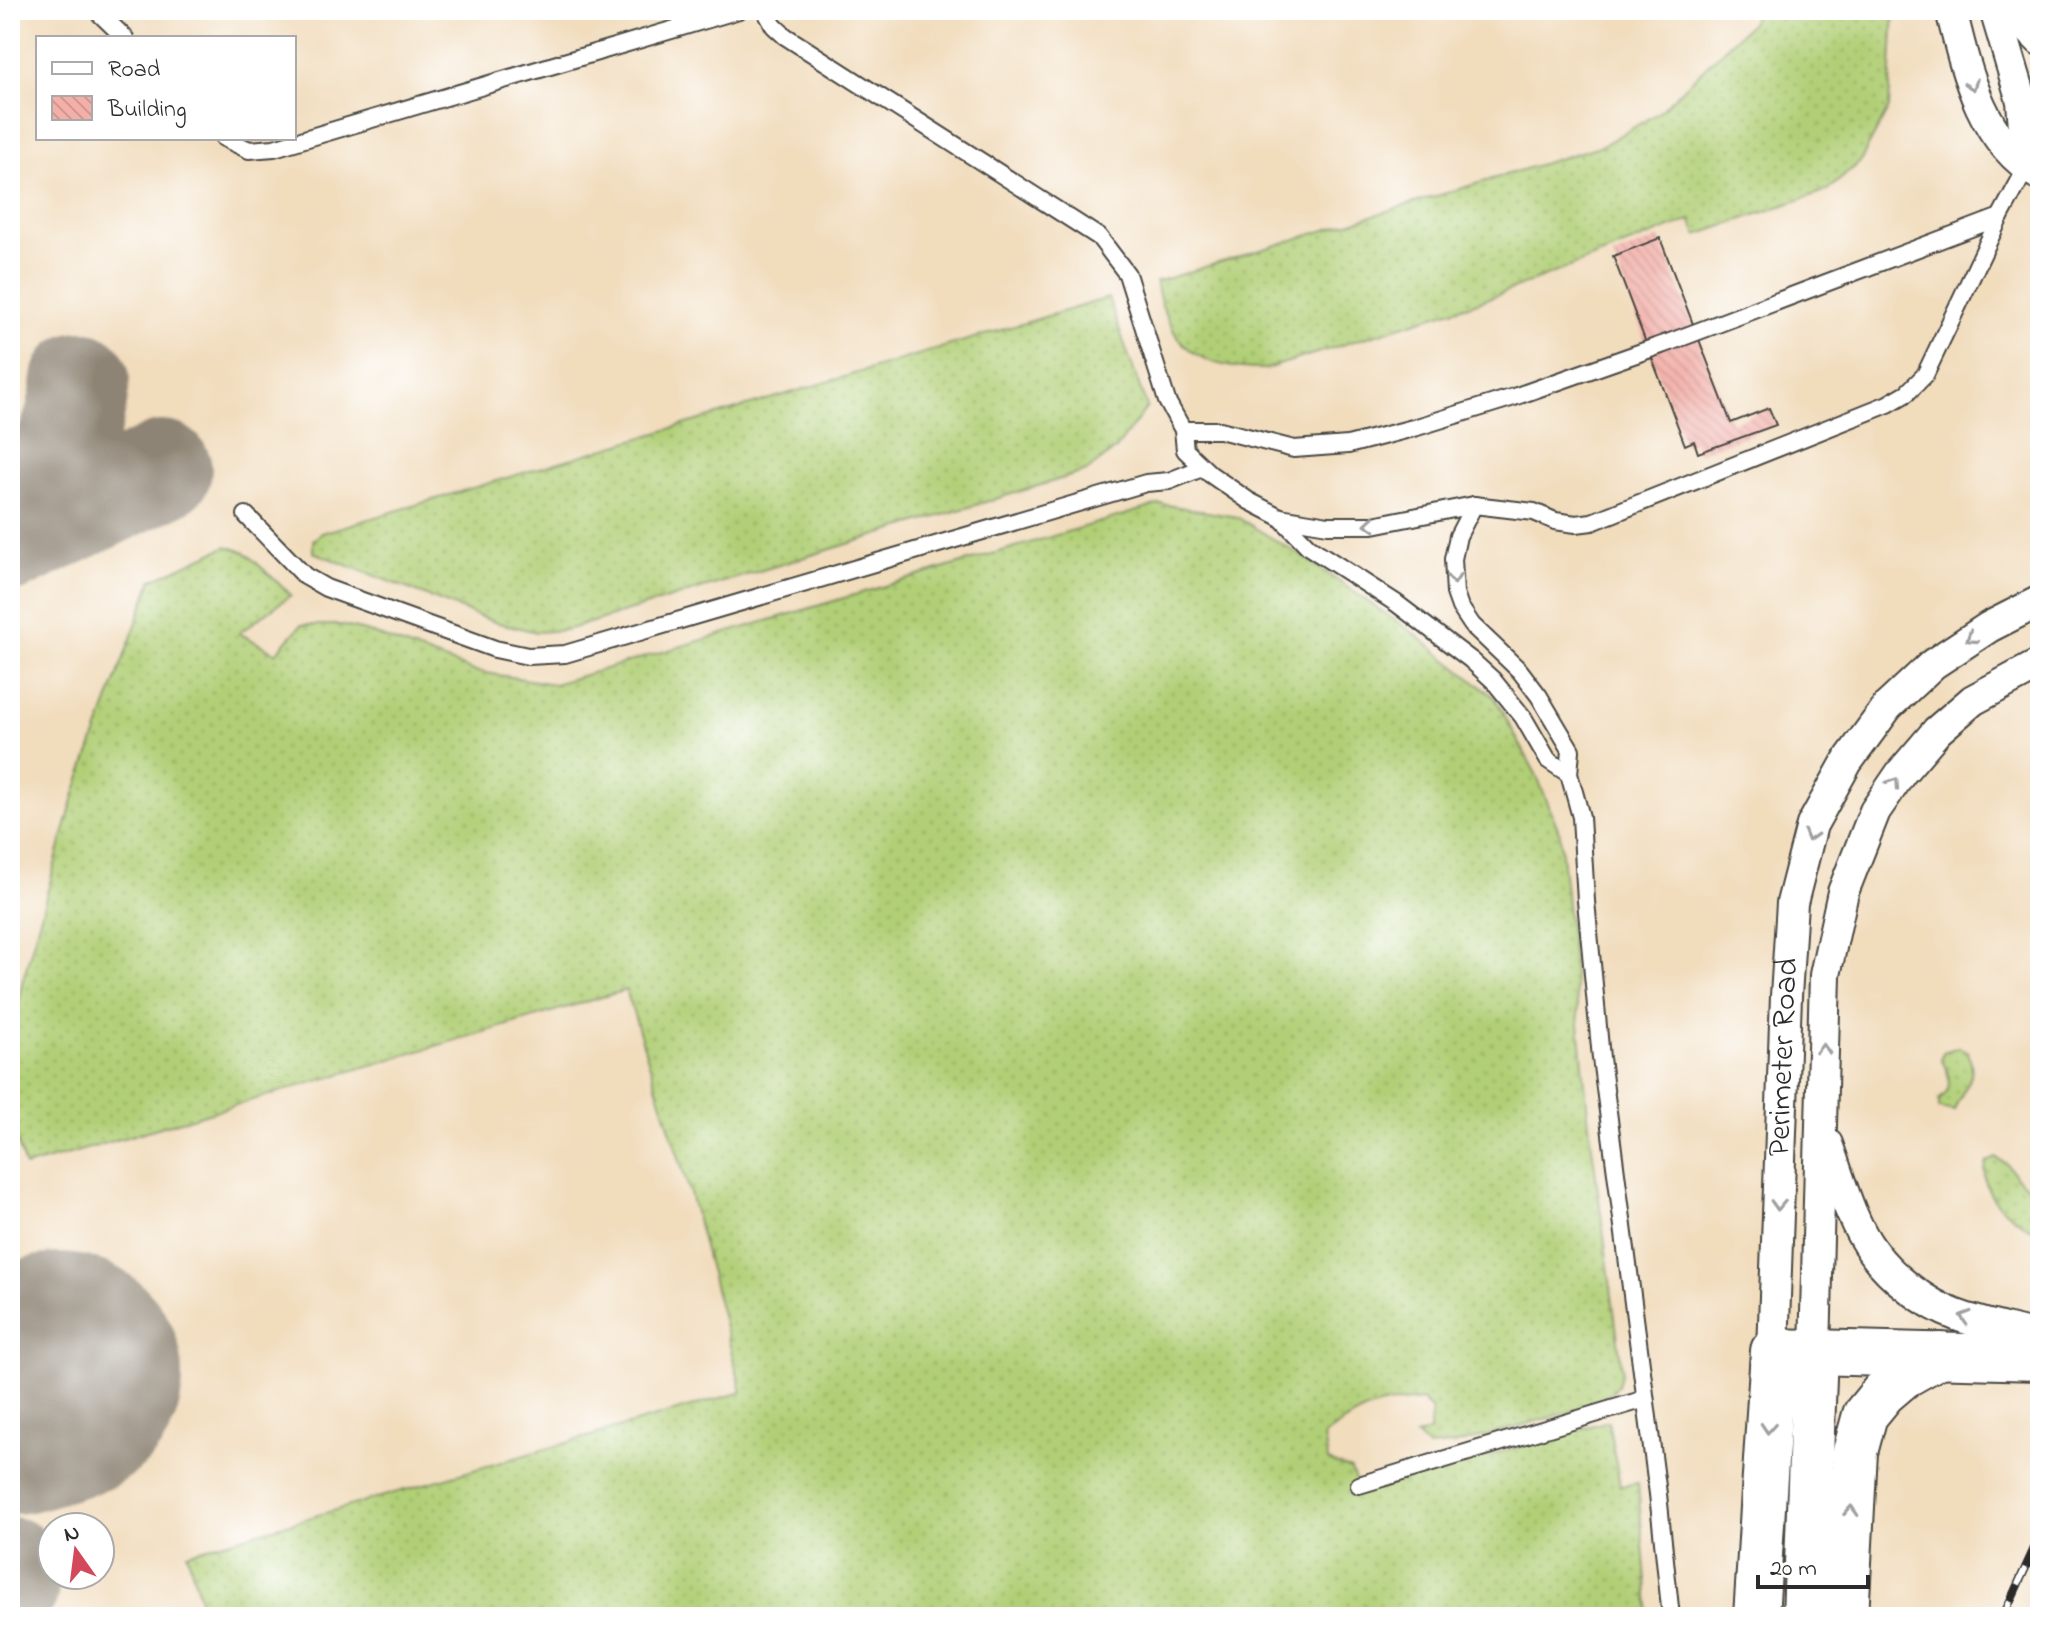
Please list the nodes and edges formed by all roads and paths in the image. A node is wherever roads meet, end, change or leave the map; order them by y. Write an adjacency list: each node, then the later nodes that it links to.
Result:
1 (96, 10): 7 (lane)
2 (739, 10): 9 (lane)
3 (765, 10): 12 (lane)
4 (1951, 10): 10 (street, one-way to 10)
5 (1995, 10): 10 (street)
6 (2011, 10): 8 (street)
7 (123, 36)
8 (2040, 40)
9 (228, 140)
10 (2036, 167): 11 (lane)
11 (2000, 217): 12 (lane); 14 (lane)
12 (1183, 430): 13 (lane)
13 (1202, 468): 15 (lane); 16 (lane)
14 (1474, 505): 16 (lane, one-way to 16); 19 (lane, one-way to 19)
15 (246, 515)
16 (1280, 517): 19 (lane)
17 (2040, 601): 22 (street, Perimeter Road, one-way to 22)
18 (2040, 664): 20 (street, Perimeter Road, one-way to 18)
19 (1569, 774): 25 (lane)
20 (1820, 1127): 21 (street, one-way to 20); 22 (street, Perimeter Road)
21 (2040, 1338)
22 (1794, 1351): 23 (street); 28 (street, Perimeter Road, one-way to 28); 29 (street, Perimeter Road)
23 (1940, 1355): 24 (street); 30 (street, one-way to 23)
24 (2040, 1358)
25 (1645, 1399): 26 (lane); 27 (lane)
26 (1359, 1485)
27 (1671, 1617)
28 (1756, 1617)
29 (1805, 1617)
30 (1846, 1617)

